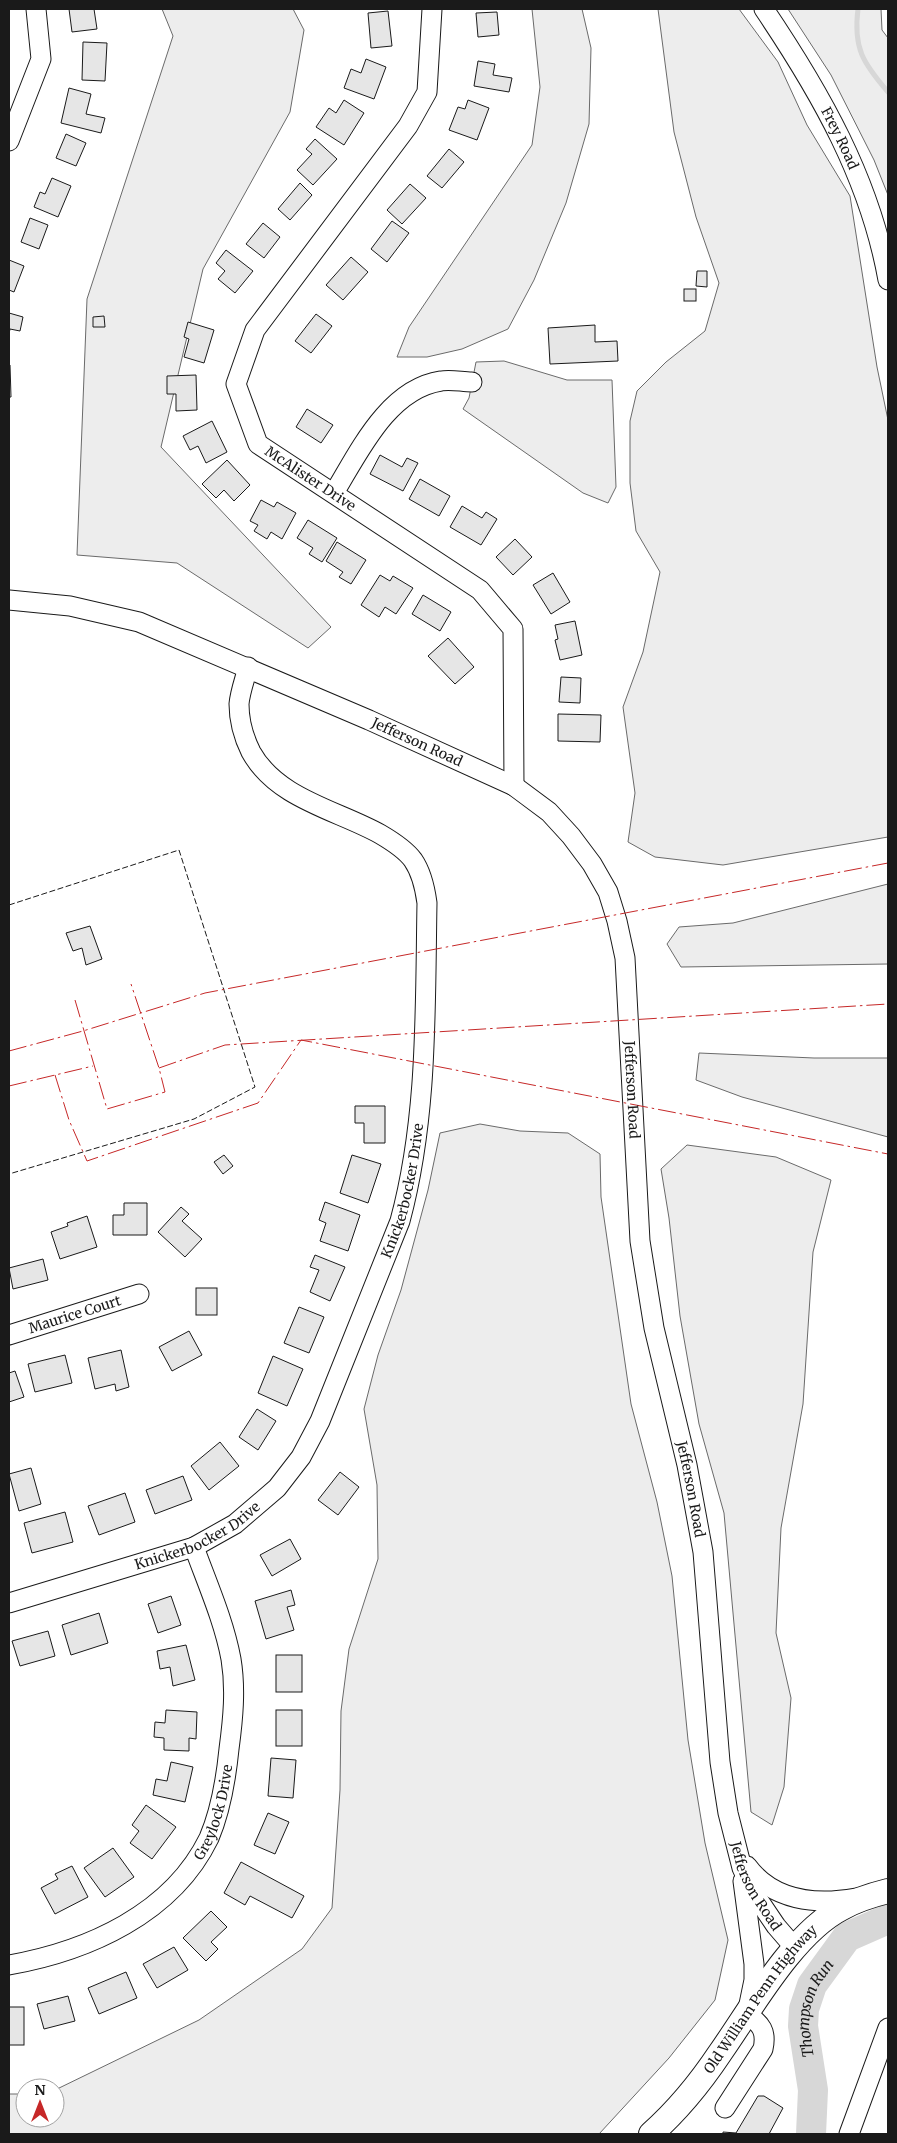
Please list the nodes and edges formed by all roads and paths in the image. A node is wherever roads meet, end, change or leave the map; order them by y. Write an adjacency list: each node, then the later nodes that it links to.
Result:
1 (36, 9): 4 (street)
2 (432, 9): 7 (street, McAlister Drive)
3 (764, 9): 5 (street, Frey Road)
4 (9, 141)
5 (888, 280)
6 (472, 382): 7 (street)
7 (334, 494): 10 (street, McAlister Drive)
8 (9, 600): 9 (street, Jefferson Road)
9 (248, 667): 10 (street, Jefferson Road); 13 (street, Knickerbocker Drive)
10 (514, 786): 15 (street, Jefferson Road)
11 (140, 1294): 12 (street, Maurice Court)
12 (9, 1335)
13 (194, 1547): 14 (street, Knickerbocker Drive); 18 (street, Greylock Drive)
14 (9, 1603)
15 (738, 1855): 16 (street); 17 (street, Jefferson Road); 19 (street)
16 (877, 1894): 17 (main road, Old William Penn Highway)
17 (795, 1948): 19 (main road, Old William Penn Highway)
18 (9, 1965)
19 (747, 2014): 21 (street); 22 (main road, Old William Penn Highway)
20 (888, 2028): 23 (street)
21 (725, 2108)
22 (651, 2134)
23 (849, 2134)

